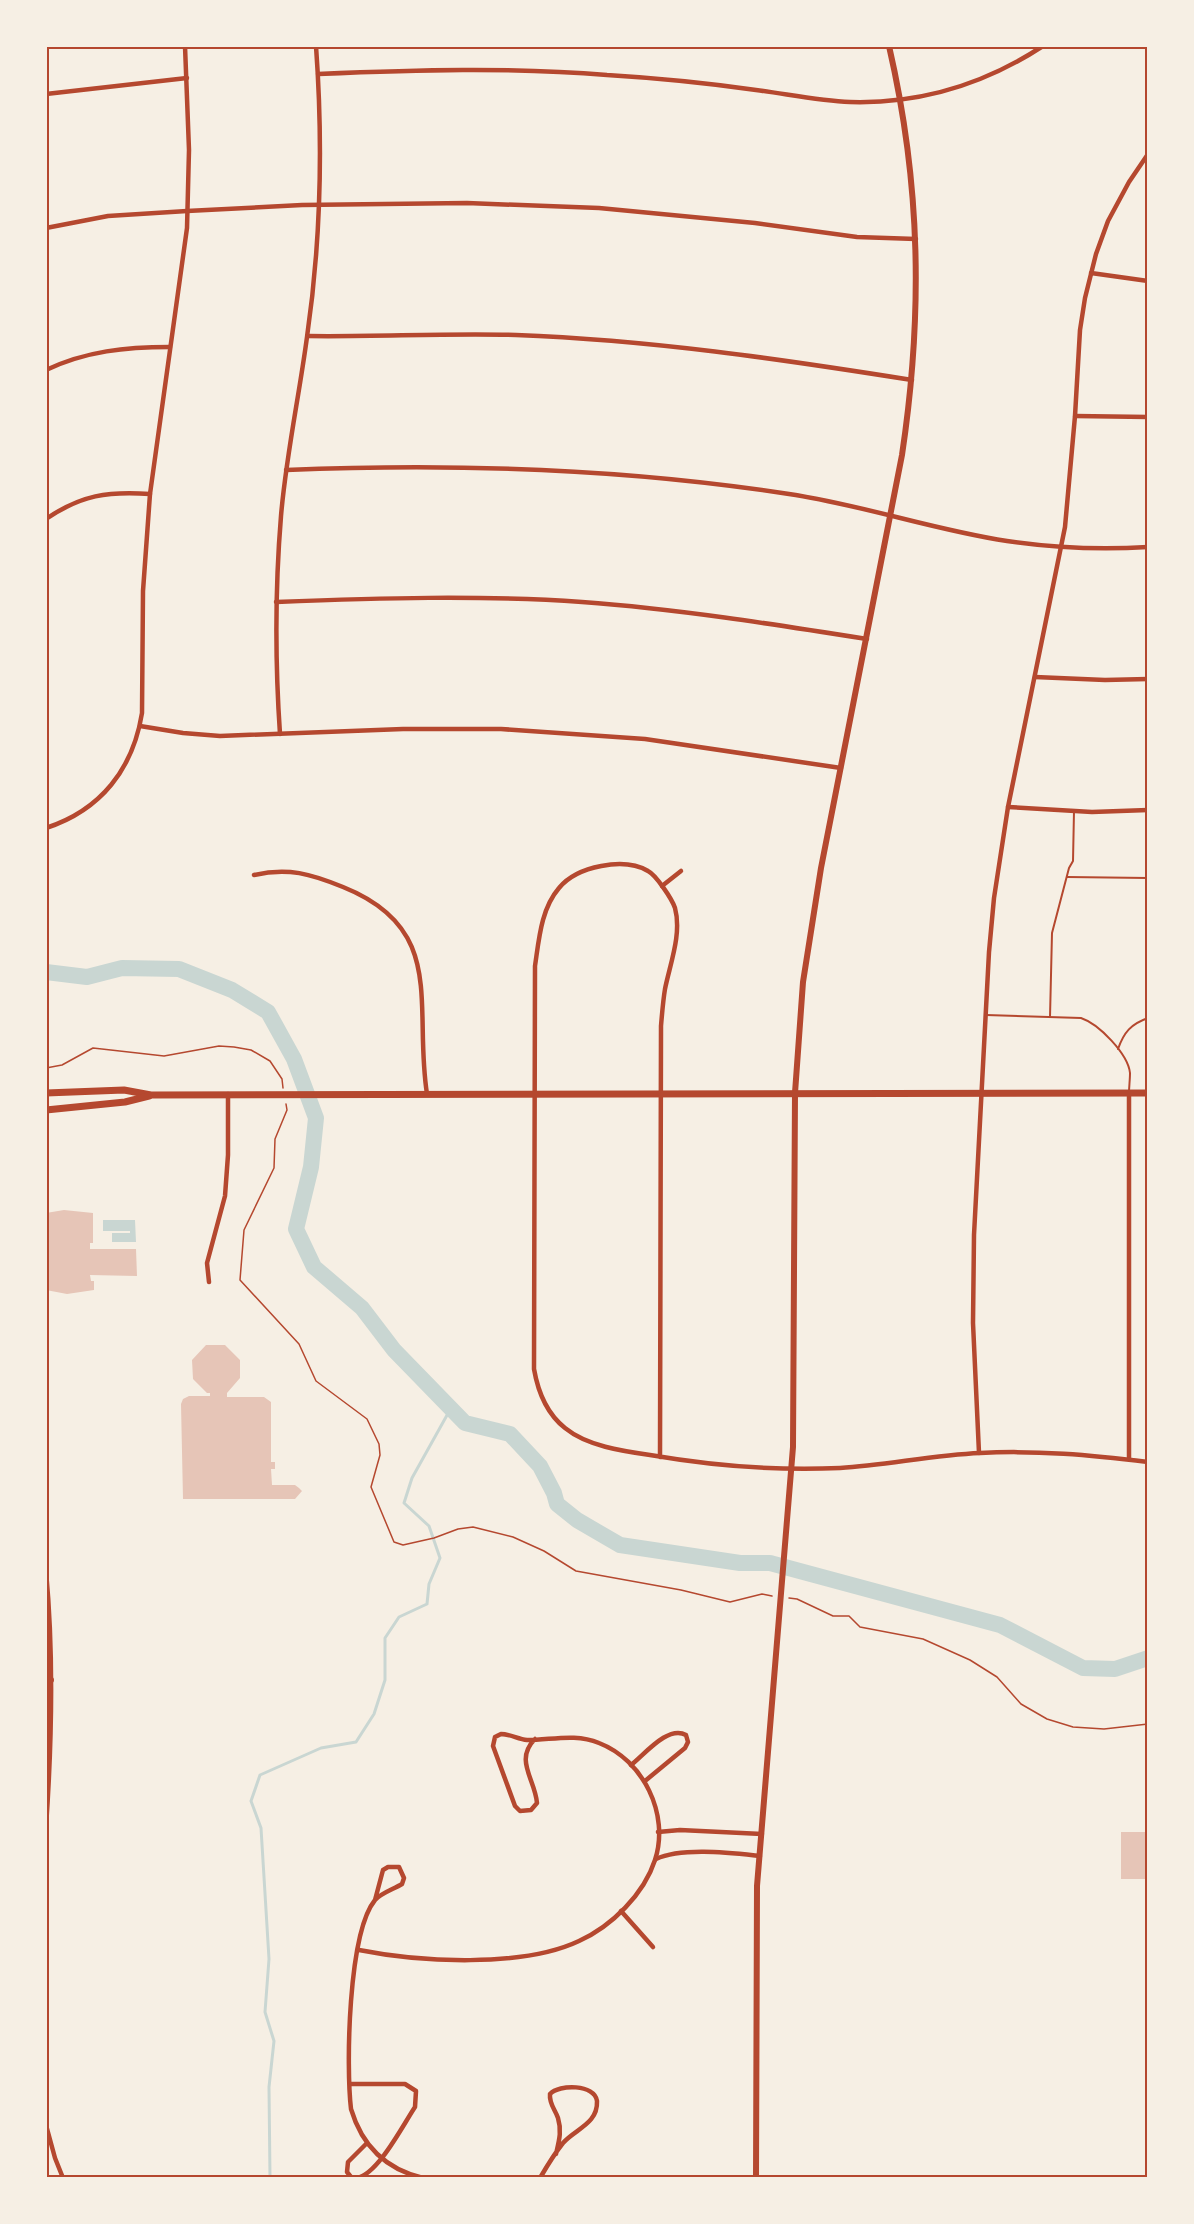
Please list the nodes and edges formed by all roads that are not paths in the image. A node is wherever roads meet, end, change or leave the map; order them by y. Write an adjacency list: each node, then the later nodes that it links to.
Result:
1 (185, 46): 6 (street)
2 (316, 46): 5 (street)
3 (889, 46): 8 (street)
4 (1043, 46): 8 (street)
5 (318, 74): 8 (street); 10 (street)
6 (187, 78): 7 (street); 11 (street)
7 (46, 94)
8 (900, 100): 13 (street)
9 (1148, 154): 14 (street)
10 (319, 205): 11 (street); 13 (street); 16 (street)
11 (187, 211): 12 (street); 17 (street)
12 (46, 228)
13 (916, 239): 19 (street)
14 (1091, 273): 15 (street); 20 (street)
15 (1148, 281)
16 (308, 336): 19 (street); 22 (street)
17 (170, 347): 18 (street); 23 (street)
18 (46, 370)
19 (912, 380): 24 (street)
20 (1075, 416): 21 (street); 26 (street)
21 (1148, 417)
22 (286, 470): 24 (street); 28 (street)
23 (150, 494): 25 (street); 32 (street)
24 (891, 515): 26 (street); 29 (street)
25 (46, 519)
26 (1061, 546): 27 (street); 30 (street)
27 (1148, 547)
28 (276, 602): 29 (street); 33 (street)
29 (867, 639): 34 (street)
30 (1035, 677): 31 (street); 35 (street)
31 (1148, 679)
32 (140, 726): 33 (street); 38 (street)
33 (280, 734): 34 (street)
34 (841, 768): 49 (street)
35 (1008, 807): 37 (street); 44 (street)
36 (1148, 810): 37 (street)
37 (1074, 811): 41 (lane)
38 (46, 828)
39 (681, 871): 43 (street)
40 (254, 875): 54 (street)
41 (1066, 877): 42 (lane); 45 (lane)
42 (1148, 878)
43 (662, 886): 55 (street); 56 (street)
44 (986, 1016): 45 (lane); 50 (street)
45 (1050, 1017): 47 (lane)
46 (1148, 1018): 47 (lane)
47 (1118, 1048): 51 (lane)
48 (46, 1093): 57 (main road)
49 (795, 1093): 50 (main road); 56 (main road); 64 (street)
50 (982, 1093): 51 (main road); 60 (street)
51 (1129, 1093): 52 (main road); 62 (street)
52 (1148, 1093)
53 (228, 1094): 54 (main road); 57 (main road); 59 (street)
54 (427, 1094): 55 (main road)
55 (534, 1094): 56 (main road); 61 (street)
56 (661, 1094): 61 (street)
57 (151, 1095): 58 (main road)
58 (46, 1110)
59 (210, 1282)
60 (979, 1453): 62 (street); 64 (street)
61 (660, 1457): 64 (street)
62 (1129, 1459): 63 (street)
63 (1148, 1462)
64 (792, 1469): 72 (street)
65 (46, 1571): 66 (street)
66 (49, 1680): 70 (street)
67 (535, 1739): 67 (street); 68 (street)
68 (632, 1765): 69 (street); 69 (street)
69 (645, 1781): 71 (street)
70 (46, 1827)
71 (658, 1832): 72 (street); 74 (street)
72 (762, 1834): 73 (street)
73 (760, 1856): 74 (street); 91 (street)
74 (656, 1859): 76 (street)
75 (375, 1900): 75 (street); 78 (street)
76 (621, 1911): 77 (street); 78 (street)
77 (653, 1947)
78 (358, 1950): 79 (street)
79 (350, 2084): 82 (street); 84 (street)
80 (46, 2125): 81 (street)
81 (47, 2134): 85 (street)
82 (366, 2144): 84 (street); 86 (street)
83 (556, 2154): 83 (street); 90 (street)
84 (382, 2157): 86 (street); 87 (street)
85 (63, 2178)
86 (356, 2178)
87 (423, 2178)
88 (450, 2178): 89 (street)
89 (489, 2178)
90 (540, 2178)
91 (756, 2178)

